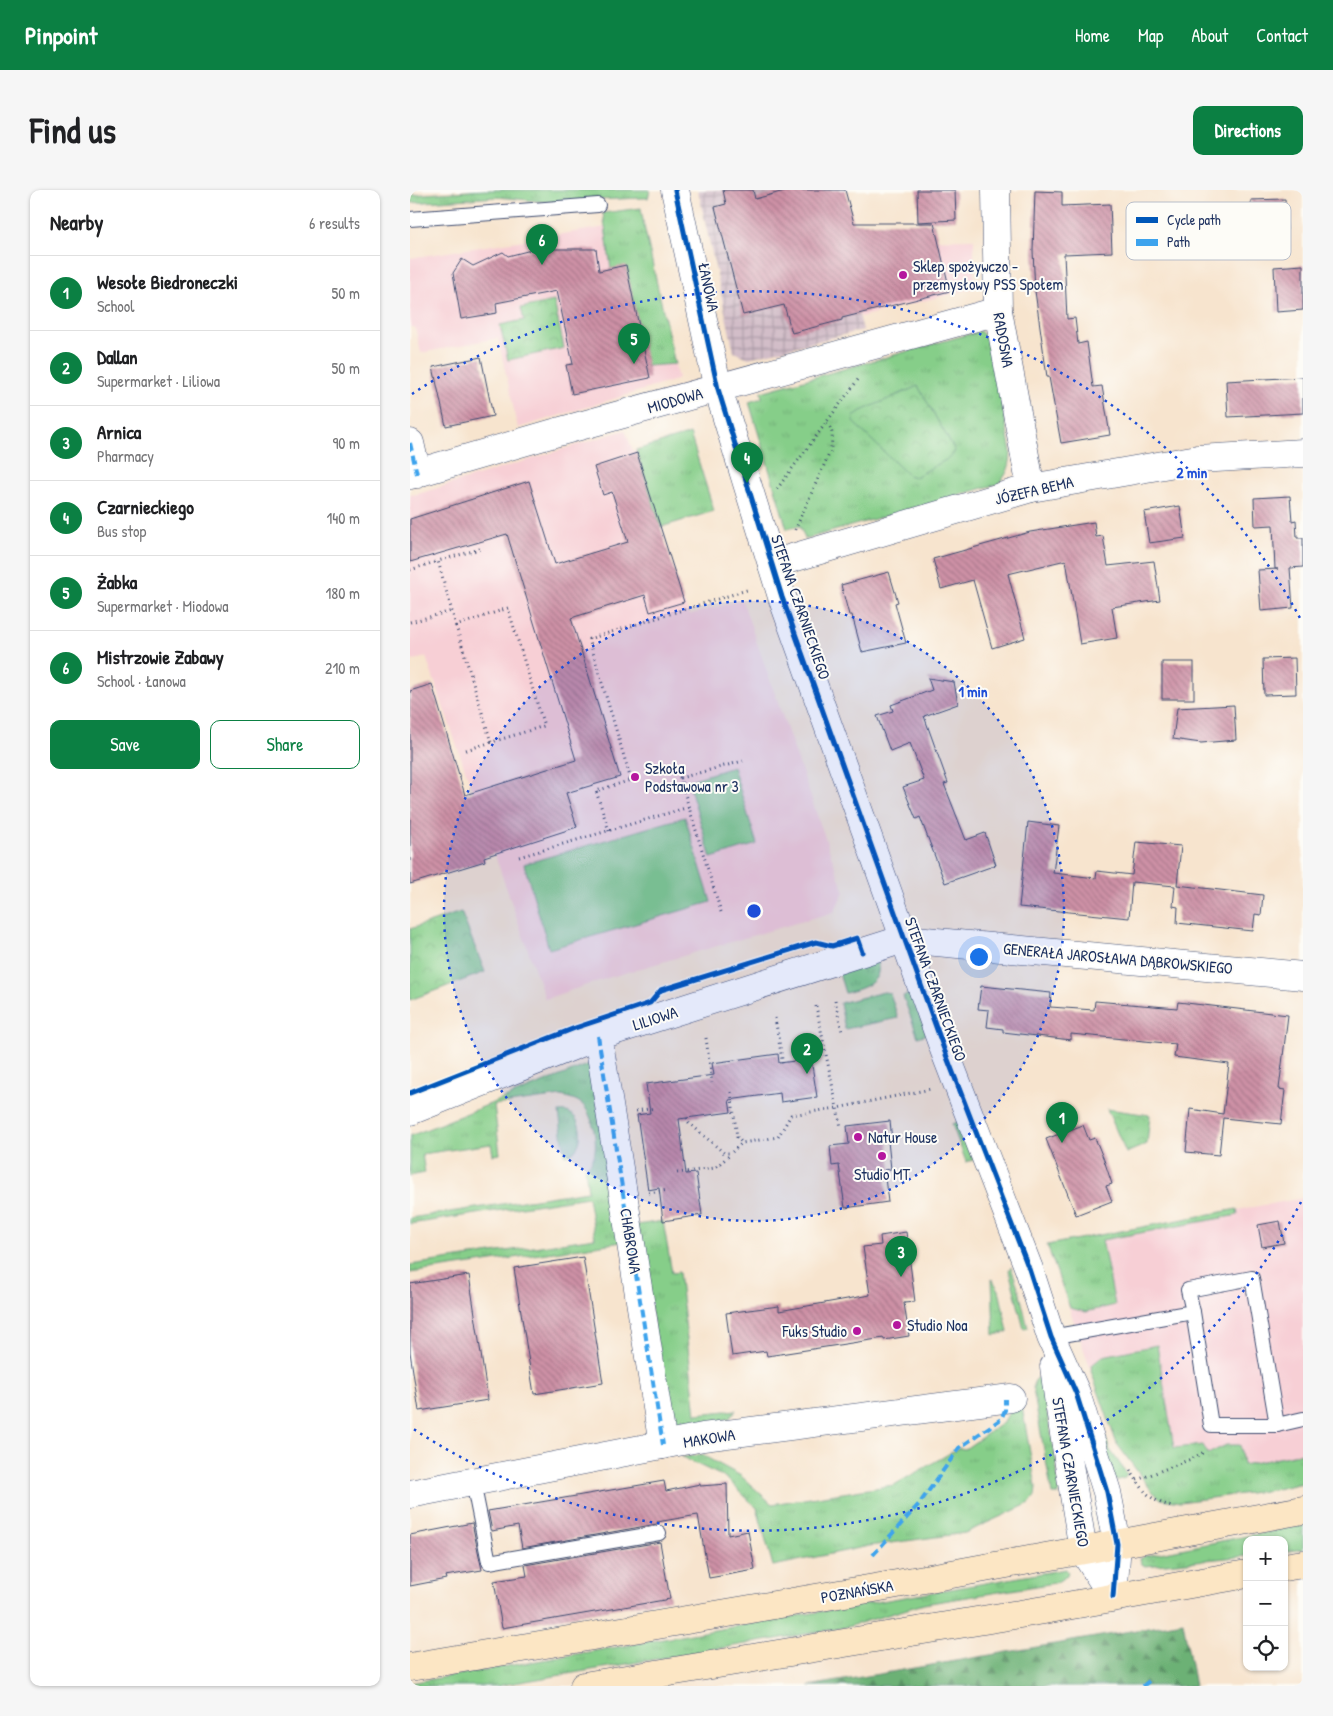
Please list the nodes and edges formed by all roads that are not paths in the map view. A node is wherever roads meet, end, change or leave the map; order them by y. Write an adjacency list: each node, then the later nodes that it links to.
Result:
1 (675, 190): 6 (street, ŁANOWA)
2 (996, 190): 5 (street, RADOSNA)
3 (598, 205): 4 (lane)
4 (410, 219)
5 (998, 311): 6 (street, MIODOWA); 10 (street, RADOSNA)
6 (718, 389): 9 (street, MIODOWA); 11 (street, STEFANA CZARNIECKIEGO)
7 (410, 442): 9 (street)
8 (1303, 454): 10 (street, JÓZEFA BEMA)
9 (413, 474)
10 (1031, 488): 11 (street, JÓZEFA BEMA)
11 (772, 564): 12 (street, STEFANA CZARNIECKIEGO)
12 (904, 939): 13 (street, GENERAŁA JAROSŁAWA DĄBROWSKIEGO); 14 (street, LILIOWA); 17 (street, STEFANA CZARNIECKIEGO)
13 (1303, 976)
14 (598, 1036): 15 (street, LILIOWA); 21 (street, CHABROWA)
15 (410, 1111)
16 (1193, 1312): 17 (lane); 20 (lane); 20 (lane)
17 (1051, 1337): 26 (street, STEFANA CZARNIECKIEGO); 27 (street, STEFANA CZARNIECKIEGO)
18 (1011, 1398): 21 (street, MAKOWA)
19 (1303, 1419): 20 (lane)
20 (1276, 1425)
21 (664, 1445): 22 (street, MAKOWA)
22 (473, 1482): 23 (street, MAKOWA); 25 (lane)
23 (410, 1494)
24 (1303, 1510): 26 (main road, POZNAŃSKA)
25 (659, 1533)
26 (1118, 1544): 27 (main road, POZNAŃSKA); 31 (street, STEFANA CZARNIECKIEGO)
27 (1083, 1550): 31 (street, STEFANA CZARNIECKIEGO); 32 (main road, POZNAŃSKA)
28 (1303, 1564): 29 (main road)
29 (1288, 1566)
30 (1243, 1575): 31 (main road)
31 (1113, 1597): 33 (main road)
32 (410, 1667)
33 (584, 1686)

